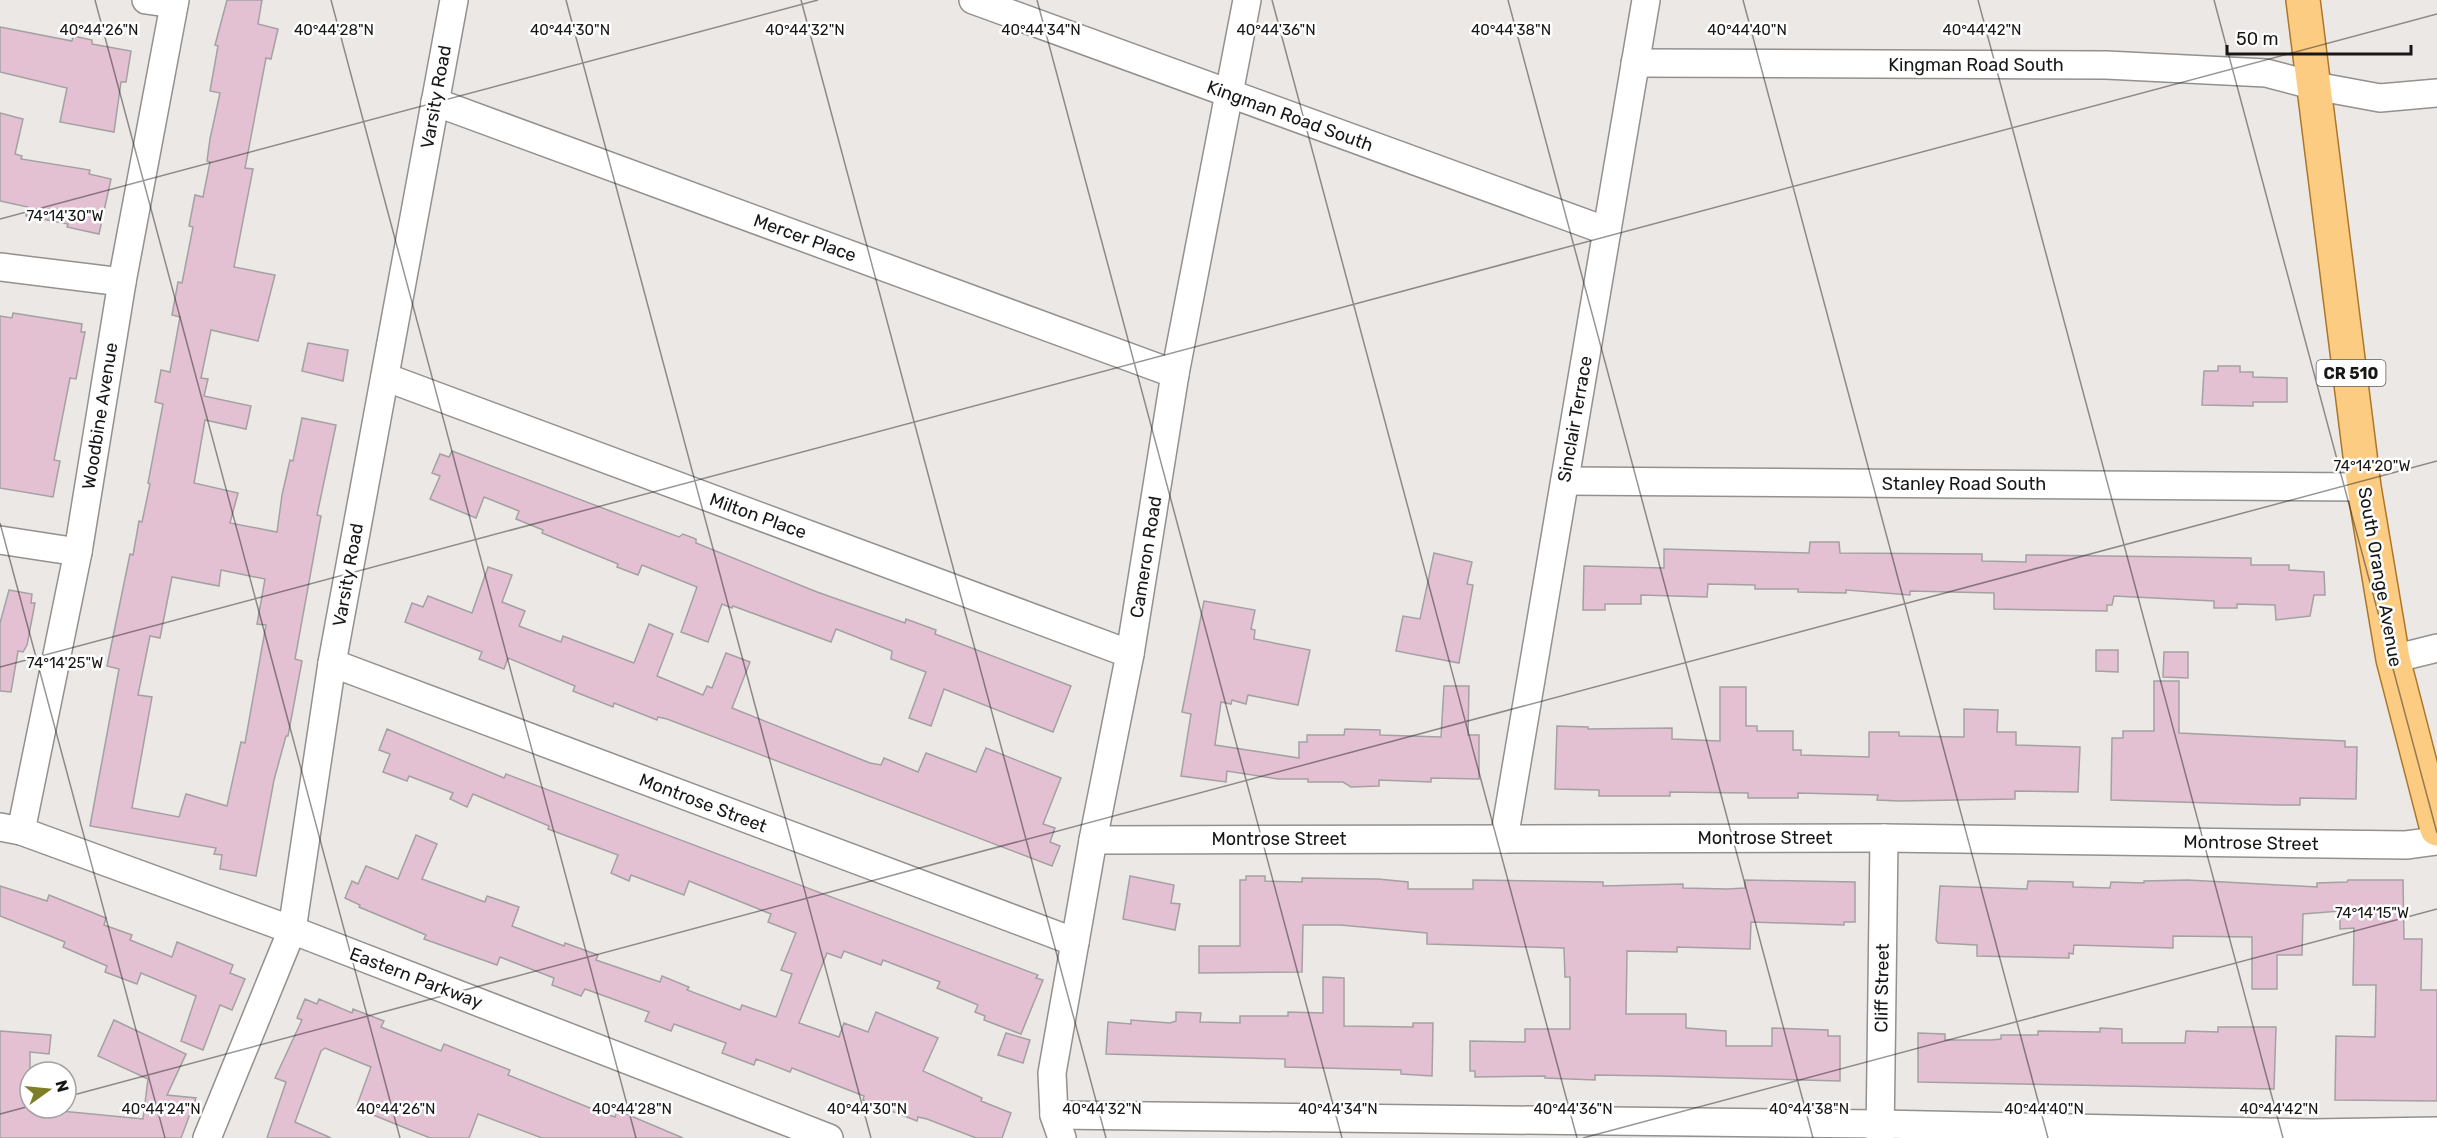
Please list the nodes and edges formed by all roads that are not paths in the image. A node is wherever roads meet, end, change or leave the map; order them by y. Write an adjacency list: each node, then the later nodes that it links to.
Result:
1 (146, 0): 7 (street)
2 (454, 0): 12 (street, Varsity Road)
3 (974, 0): 11 (street, Kingman Road South)
4 (1247, 0): 11 (street, Cameron Road)
5 (1646, 0): 8 (street, Sinclair Terrace)
6 (2303, 0): 9 (main road, South Orange Avenue / CR 510)
7 (175, 2): 15 (street, Woodbine Avenue)
8 (1635, 63): 9 (street, Kingman Road South); 13 (street, Sinclair Terrace)
9 (2316, 86): 10 (street, Kingman Road South); 19 (main road, South Orange Avenue / CR 510)
10 (2437, 93)
11 (1230, 94): 13 (street, Kingman Road South); 16 (street, Cameron Road)
12 (435, 102): 16 (street, Mercer Place); 17 (street, Varsity Road)
13 (1607, 231): 18 (street, Sinclair Terrace)
14 (0, 267): 15 (street)
15 (122, 282): 21 (street, Woodbine Avenue)
16 (1175, 374): 23 (street, Cameron Road)
17 (385, 377): 23 (street, Milton Place); 25 (street, Varsity Road)
18 (1564, 481): 19 (street, Stanley Road South); 29 (street, Sinclair Terrace)
19 (2364, 487): 24 (main road, South Orange Avenue / CR 510)
20 (0, 540): 21 (street)
21 (78, 552): 26 (street, Woodbine Avenue)
22 (2437, 648): 24 (street)
23 (1130, 654): 30 (street, Cameron Road)
24 (2393, 659): 27 (main road, South Orange Avenue / CR 510)
25 (332, 663): 32 (street, Varsity Road); 33 (street, Montrose Street)
26 (11, 829): 32 (street, Eastern Parkway)
27 (2437, 829)
28 (1884, 838): 29 (street, Montrose Street); 31 (street, Montrose Street); 36 (street, Cliff Street)
29 (1504, 839): 30 (street, Montrose Street)
30 (1093, 840): 33 (street, Cameron Road)
31 (2437, 841)
32 (292, 930): 38 (street, Varsity Road); 39 (street, Eastern Parkway)
33 (1075, 942): 35 (street, Cameron Road)
34 (1256, 1128): 35 (street); 36 (street)
35 (1053, 1130)
36 (1880, 1131): 37 (street)
37 (2437, 1131)
38 (207, 1138)
39 (829, 1138)

